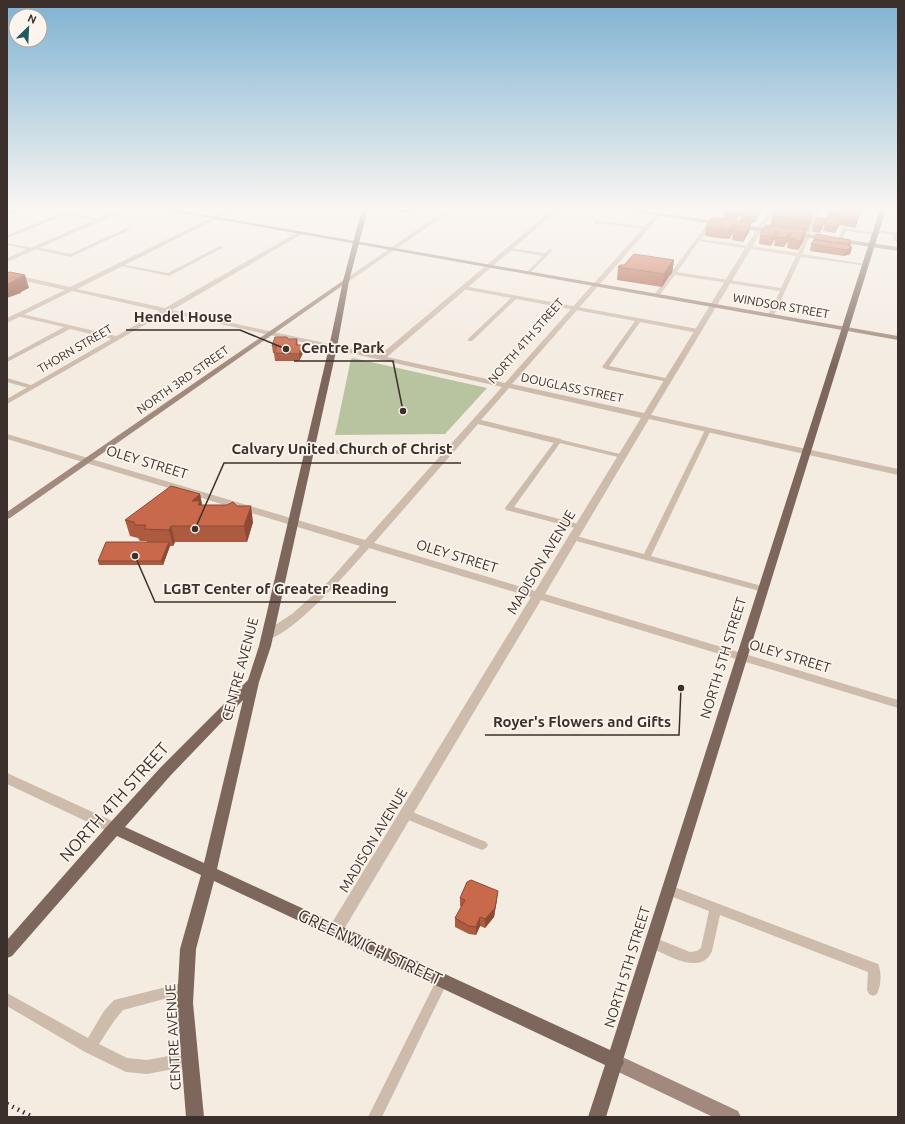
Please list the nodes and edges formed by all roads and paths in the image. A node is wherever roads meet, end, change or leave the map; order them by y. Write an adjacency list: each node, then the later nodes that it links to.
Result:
1 (126, 261): 15 (street)
2 (195, 261): 15 (lane)
3 (250, 261): 31 (street, THORN STREET)
4 (351, 261): 21 (main road, CENTRE AVENUE)
5 (375, 261): 21 (street, NORTH 3RD STREET)
6 (463, 261): 17 (main road, WINDSOR STREET)
7 (494, 261): 17 (street)
8 (541, 261): 18 (lane)
9 (617, 261): 23 (street, NORTH 4TH STREET)
10 (683, 261): 19 (lane)
11 (740, 261): 22 (street, MADISON AVENUE)
12 (796, 261): 26 (lane)
13 (842, 261): 16 (lane)
14 (867, 261): 16 (main road, NORTH 5TH STREET)
15 (119, 265): 25 (street)
16 (866, 265): 37 (main road, NORTH 5TH STREET)
17 (489, 266): 18 (main road, WINDSOR STREET); 24 (street)
18 (529, 273): 23 (main road, WINDSOR STREET)
19 (674, 273): 22 (lane); 27 (lane)
20 (7, 276): 25 (street, DOUGLASS STREET)
21 (346, 281): 39 (main road, NORTH 3RD STREET); 43 (main road, CENTRE AVENUE)
22 (728, 282): 26 (lane); 29 (street, MADISON AVENUE)
23 (596, 285): 27 (main road, WINDSOR STREET); 30 (street, NORTH 4TH STREET)
24 (464, 288): 28 (lane); 44 (street)
25 (71, 289): 31 (street, DOUGLASS STREET); 32 (street)
26 (782, 290): 33 (lane)
27 (657, 295): 29 (main road, WINDSOR STREET)
28 (515, 297): 30 (lane); 42 (lane)
29 (715, 305): 33 (main road, WINDSOR STREET); 38 (street, MADISON AVENUE)
30 (575, 308): 34 (lane); 48 (street, NORTH 4TH STREET)
31 (165, 310): 39 (street, DOUGLASS STREET); 40 (street, THORN STREET)
32 (18, 315): 35 (street); 36 (lane)
33 (771, 315): 37 (main road, WINDSOR STREET)
34 (639, 320): 38 (lane); 47 (lane)
35 (7, 321)
36 (69, 327): 40 (lane); 45 (lane)
37 (845, 328): 41 (main road, WINDSOR STREET); 57 (main road, NORTH 5TH STREET)
38 (698, 331): 47 (street, MADISON AVENUE)
39 (270, 333): 43 (street, DOUGLASS STREET); 60 (main road, NORTH 3RD STREET)
40 (116, 338): 49 (street, THORN STREET)
41 (898, 338)
42 (470, 340)
43 (333, 347): 44 (street, DOUGLASS STREET); 56 (main road, CENTRE AVENUE)
44 (381, 358): 48 (street, DOUGLASS STREET)
45 (7, 360)
46 (7, 380): 49 (lane)
47 (668, 380): 51 (street, MADISON AVENUE)
48 (507, 386): 51 (street, DOUGLASS STREET); 52 (street, NORTH 4TH STREET)
49 (32, 387): 50 (street, THORN STREET)
50 (7, 402)
51 (646, 416): 53 (street, DOUGLASS STREET); 59 (street, MADISON AVENUE)
52 (476, 421): 55 (street); 66 (street, NORTH 4TH STREET)
53 (708, 430): 57 (street, DOUGLASS STREET); 67 (lane)
54 (7, 436): 60 (street, OLEY STREET)
55 (558, 441): 59 (lane); 64 (lane)
56 (309, 452): 58 (lane); 63 (main road, CENTRE AVENUE)
57 (806, 452): 61 (street, DOUGLASS STREET); 68 (main road, NORTH 5TH STREET)
58 (387, 453)
59 (622, 456): 64 (street, MADISON AVENUE)
60 (88, 460): 62 (main road, NORTH 3RD STREET); 63 (street, OLEY STREET)
61 (898, 472)
62 (7, 516)
63 (293, 522): 66 (street, OLEY STREET); 70 (main road, CENTRE AVENUE)
64 (579, 527): 65 (street, MADISON AVENUE)
65 (572, 537): 67 (lane); 69 (street, MADISON AVENUE)
66 (367, 544): 69 (street, OLEY STREET); 70 (street, NORTH 4TH STREET)
67 (646, 558): 68 (lane)
68 (763, 590): 71 (main road, NORTH 5TH STREET)
69 (537, 596): 71 (street, OLEY STREET); 75 (street, MADISON AVENUE)
70 (267, 636): 72 (main road, CENTRE AVENUE)
71 (742, 657): 73 (street, OLEY STREET); 79 (main road, NORTH 5TH STREET)
72 (253, 682): 76 (main road, NORTH 4TH STREET); 78 (main road, CENTRE AVENUE)
73 (898, 704)
74 (7, 778): 76 (street, GREENWICH STREET)
75 (405, 814): 77 (lane); 81 (street, MADISON AVENUE)
76 (114, 828): 78 (main road, GREENWICH STREET); 83 (main road, NORTH 4TH STREET)
77 (482, 845)
78 (209, 872): 81 (main road, GREENWICH STREET); 85 (main road, CENTRE AVENUE)
79 (669, 890): 80 (lane); 82 (main road, NORTH 5TH STREET)
80 (716, 908): 82 (lane); 86 (lane)
81 (334, 931): 84 (main road, GREENWICH STREET)
82 (653, 943): 90 (main road, NORTH 5TH STREET)
83 (7, 951)
84 (442, 981): 90 (main road, GREENWICH STREET); 92 (lane)
85 (186, 988): 88 (lane); 89 (main road, CENTRE AVENUE)
86 (873, 990)
87 (7, 999): 88 (lane)
88 (90, 1047): 89 (lane)
89 (190, 1059): 91 (main road, CENTRE AVENUE)
90 (616, 1062): 93 (main road, NORTH 5TH STREET); 94 (main road, GREENWICH STREET)
91 (194, 1117)
92 (375, 1117)
93 (597, 1117)
94 (732, 1117)

